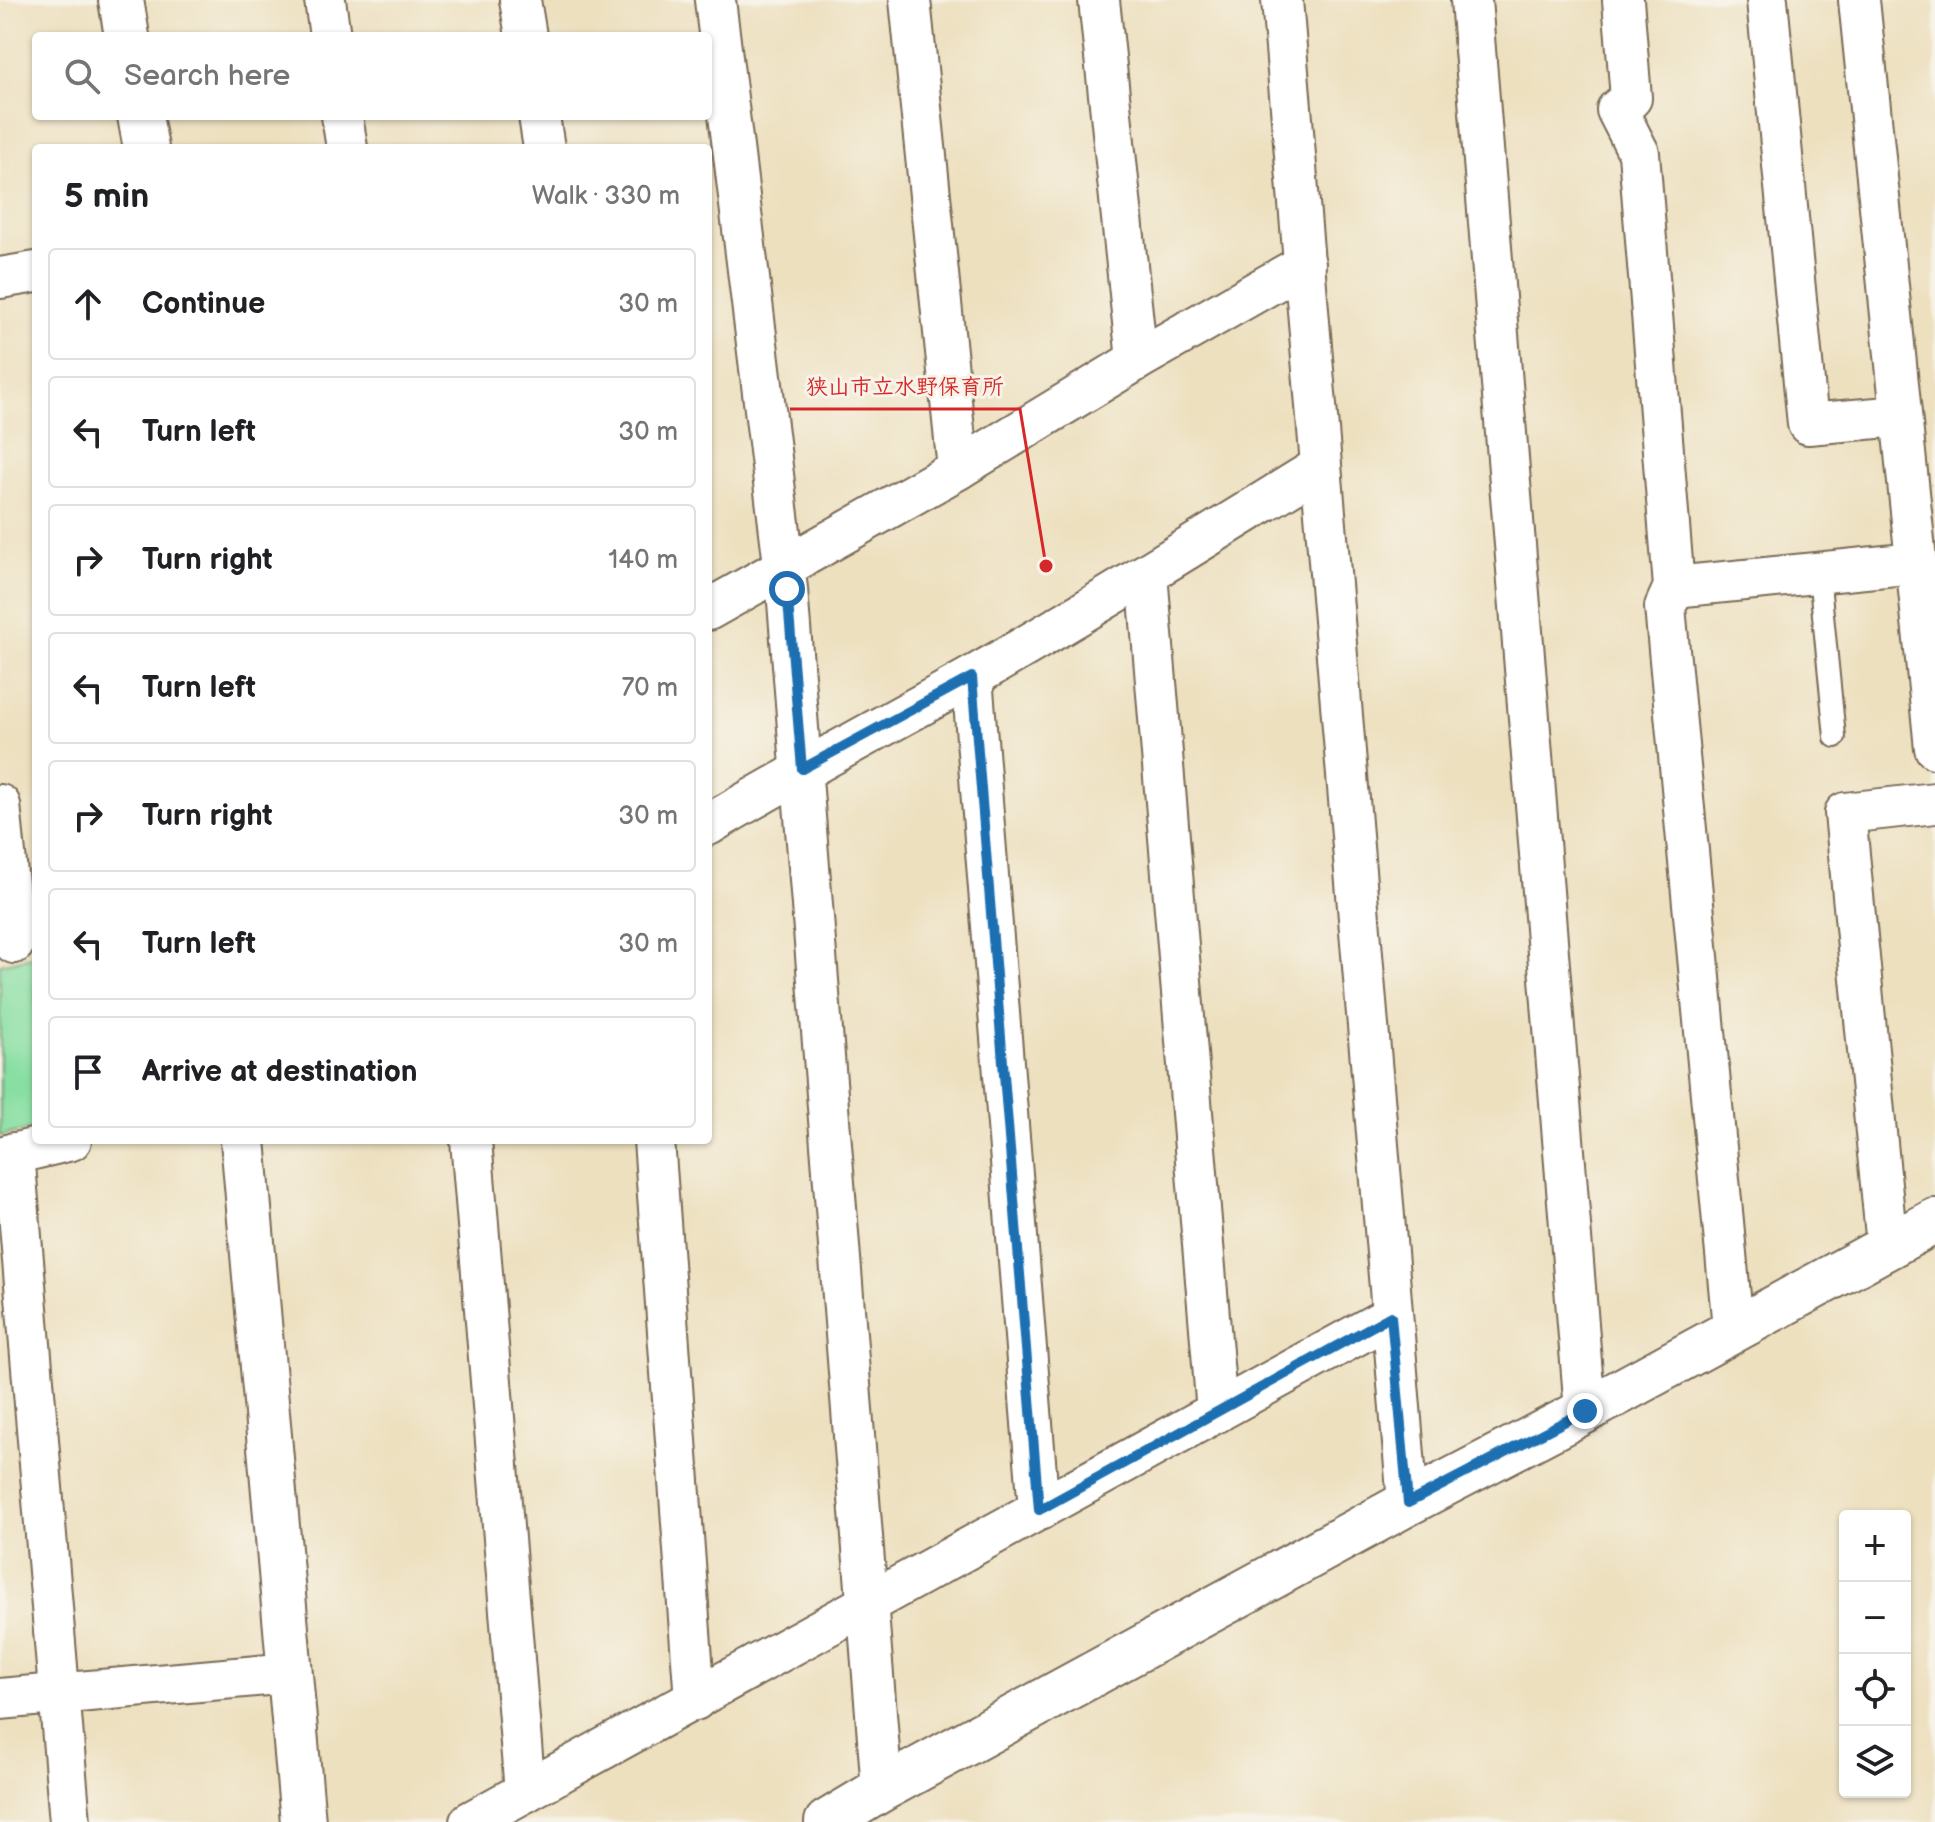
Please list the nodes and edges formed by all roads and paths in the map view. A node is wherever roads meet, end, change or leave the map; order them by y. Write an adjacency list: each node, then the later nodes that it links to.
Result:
1 (121, 0): 12 (street)
2 (325, 0): 13 (street)
3 (520, 0): 14 (street)
4 (715, 0): 29 (street)
5 (910, 0): 27 (street)
6 (1099, 0): 24 (street)
7 (1282, 0): 21 (street)
8 (1471, 0): 51 (street)
9 (1623, 0): 32 (street)
10 (1767, 0): 25 (street)
11 (1859, 0): 25 (street)
12 (126, 32)
13 (329, 32)
14 (525, 32)
15 (141, 120): 18 (street)
16 (343, 120): 19 (street)
17 (540, 120): 20 (street)
18 (145, 144)
19 (346, 144)
20 (543, 144)
21 (1305, 264): 24 (street); 26 (street)
22 (32, 273): 23 (street)
23 (0, 278)
24 (1137, 360): 27 (street)
25 (1900, 416): 28 (street)
26 (1320, 467): 30 (street); 49 (street)
27 (958, 469): 29 (street)
28 (1915, 563): 31 (street); 36 (street)
29 (785, 565): 33 (street); 37 (street)
30 (1147, 574): 34 (street); 52 (street)
31 (1819, 574): 32 (street); 35 (lane)
32 (1674, 587): 50 (street)
33 (712, 608)
34 (972, 677): 37 (street); 54 (street)
35 (1835, 737)
36 (1935, 748)
37 (802, 769): 40 (street); 55 (street)
38 (1935, 803): 48 (street)
39 (0, 805): 41 (street)
40 (712, 823)
41 (17, 943)
42 (54, 1144): 46 (street)
43 (243, 1144): 56 (street)
44 (471, 1144): 61 (street)
45 (654, 1144): 59 (street)
46 (7, 1155): 57 (street)
47 (1935, 1221): 48 (street)
48 (1887, 1246): 50 (street)
49 (1391, 1316): 52 (street); 53 (street)
50 (1733, 1328): 51 (street)
51 (1585, 1411): 53 (street)
52 (1217, 1412): 54 (street)
53 (1408, 1503): 60 (street)
54 (1039, 1510): 55 (street)
55 (866, 1605): 59 (street); 60 (street)
56 (290, 1673): 57 (street); 63 (street)
57 (60, 1694): 58 (street); 62 (street)
58 (0, 1699)
59 (695, 1700): 61 (street)
60 (882, 1789): 65 (street)
61 (525, 1792): 64 (street)
62 (70, 1822)
63 (303, 1822)
64 (470, 1822)
65 (827, 1822)

